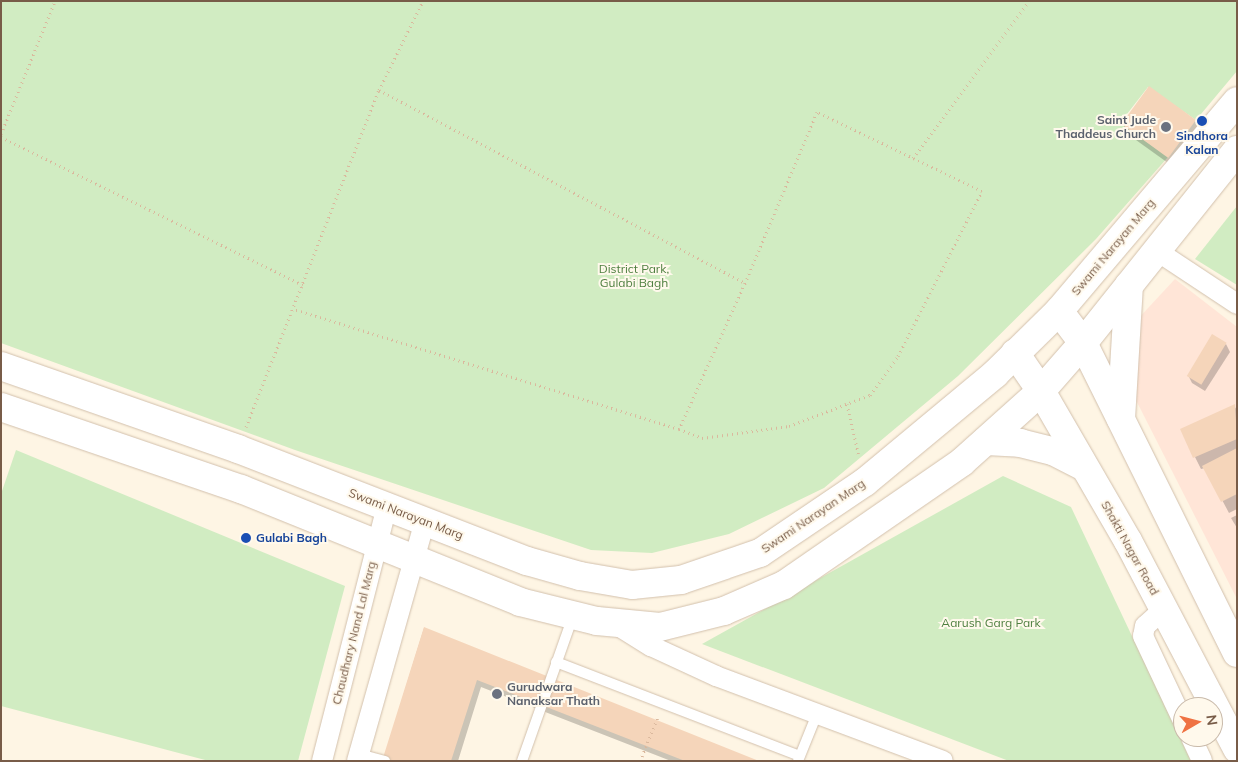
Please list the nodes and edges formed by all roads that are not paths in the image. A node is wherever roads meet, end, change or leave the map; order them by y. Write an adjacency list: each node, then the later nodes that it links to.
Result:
1 (1237, 101): 6 (main road, Swami Narayan Marg)
2 (1237, 150): 3 (main road)
3 (1157, 251): 4 (main road); 5 (street)
4 (1129, 286): 7 (main road); 12 (main road)
5 (1237, 304)
6 (1058, 311): 7 (main road); 8 (main road, Swami Narayan Marg)
7 (1083, 344): 10 (main road); 12 (main road)
8 (1015, 353): 10 (main road, Shakti Nagar Road); 16 (main road, Swami Narayan Marg)
9 (1, 366): 15 (main road, Swami Narayan Marg)
10 (1041, 391): 13 (main road); 14 (main road, Shakti Nagar Road)
11 (1, 407): 17 (main road)
12 (1121, 419): 22 (main road)
13 (986, 441): 14 (main road); 21 (main road)
14 (1083, 466): 19 (main road, Shakti Nagar Road)
15 (387, 506): 16 (main road, Swami Narayan Marg); 17 (street, Chaudhary Nand Lal Marg)
16 (425, 521): 18 (street)
17 (376, 543): 18 (main road); 30 (street, Chaudhary Nand Lal Marg)
18 (416, 560): 20 (main road); 28 (street)
19 (1164, 609): 24 (street); 27 (main road, Shakti Nagar Road)
20 (573, 615): 21 (main road); 23 (lane)
21 (613, 623): 25 (street)
22 (1237, 653)
23 (556, 662): 29 (lane); 32 (lane)
24 (1173, 700)
25 (817, 714): 29 (lane); 33 (street)
26 (1196, 747): 34 (street)
27 (1237, 749)
28 (358, 757): 31 (lane)
29 (799, 759)
30 (322, 761)
31 (385, 761)
32 (522, 761)
33 (943, 761)
34 (1202, 761)

